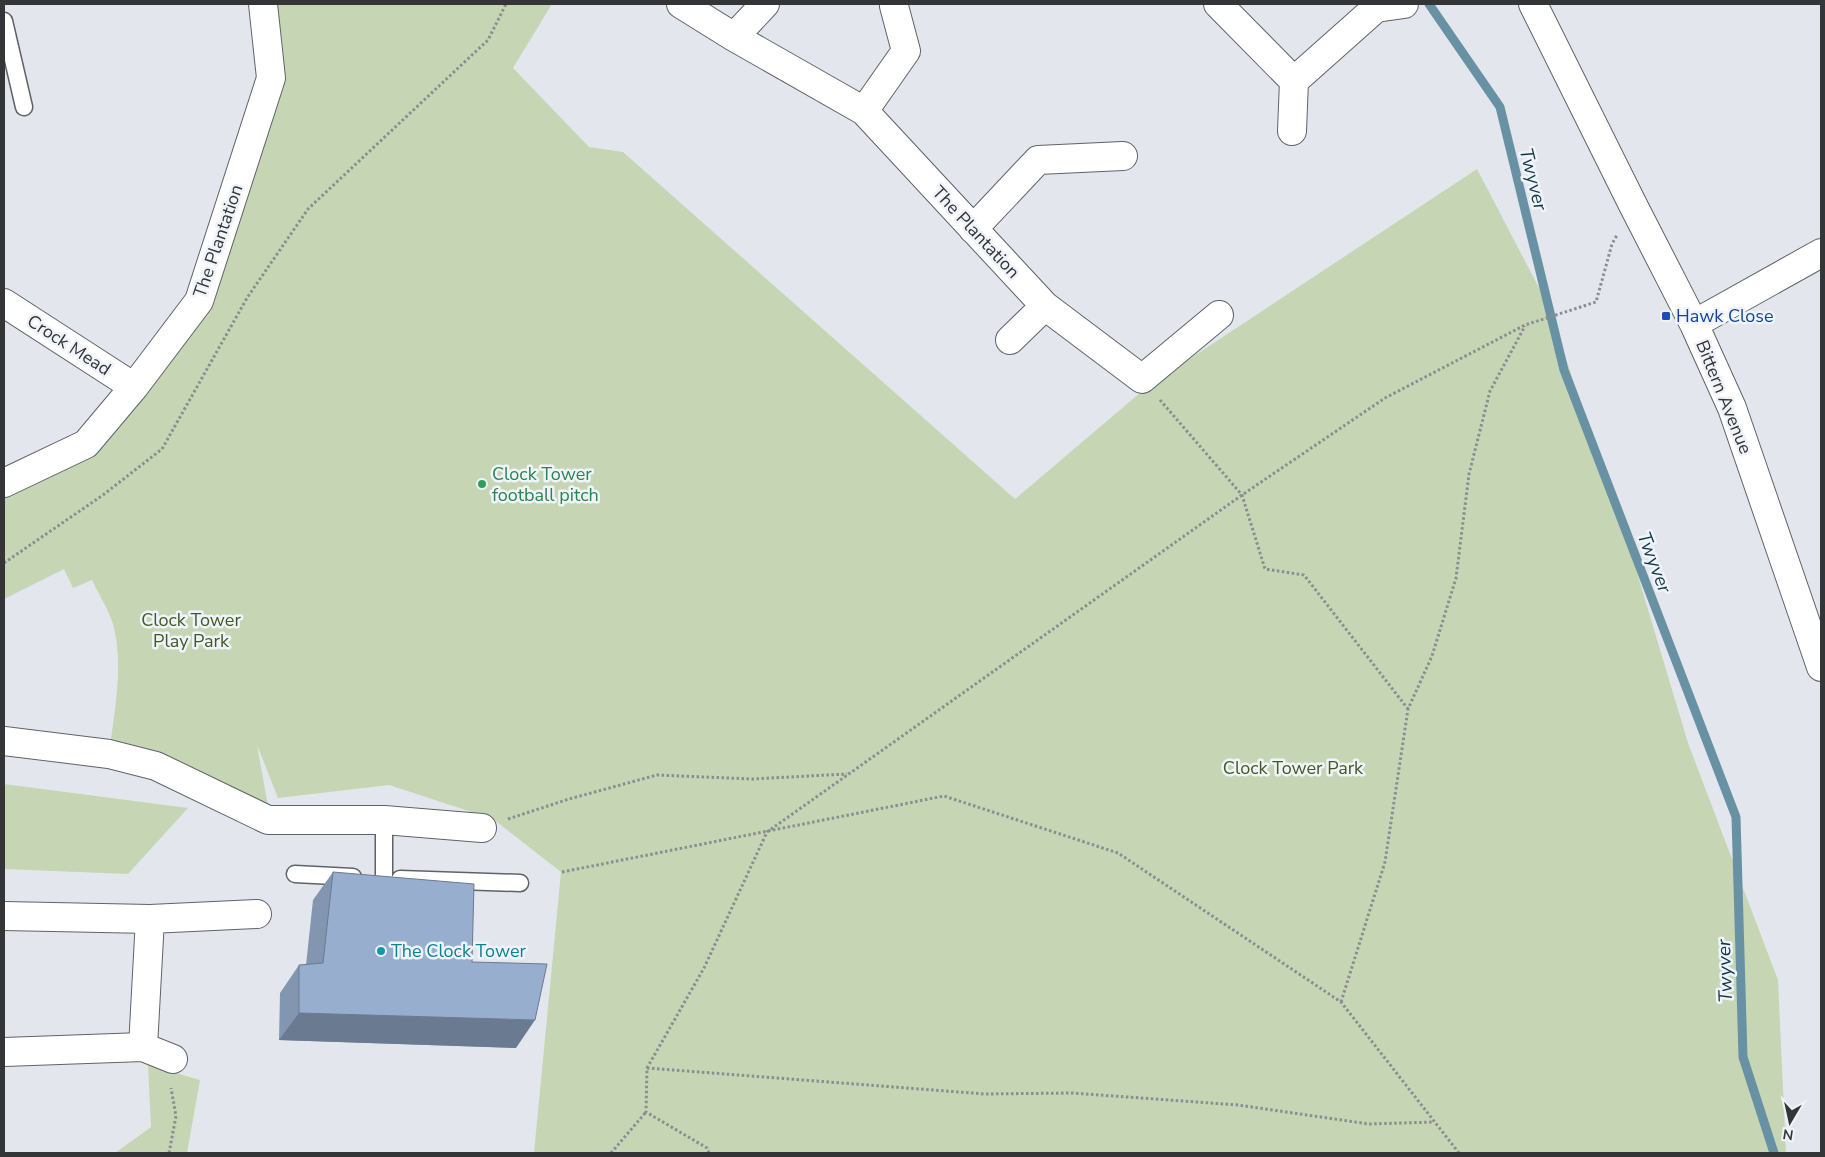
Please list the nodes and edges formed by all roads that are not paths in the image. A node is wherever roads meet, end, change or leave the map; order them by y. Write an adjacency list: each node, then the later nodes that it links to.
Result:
1 (263, 4): 22 (street, The Plantation)
2 (681, 4): 9 (street, The Plantation)
3 (764, 4): 9 (street)
4 (1218, 4): 10 (street)
5 (1404, 4): 10 (street)
6 (1533, 4): 20 (street, Bittern Avenue)
7 (894, 6): 12 (street)
8 (4, 21): 11 (lane)
9 (734, 37): 12 (street, The Plantation)
10 (1294, 81): 13 (street)
11 (24, 107)
12 (864, 111): 15 (street, The Plantation)
13 (1292, 131)
14 (1123, 156): 15 (street)
15 (973, 229): 18 (street, The Plantation)
16 (1821, 253): 20 (street)
17 (4, 303): 22 (street, Crock Mead)
18 (1045, 306): 19 (street, The Plantation); 21 (street)
19 (1219, 314)
20 (1694, 324): 24 (street, Bittern Avenue)
21 (1010, 340)
22 (134, 386): 23 (street, The Plantation)
23 (4, 482)
24 (1821, 667)
25 (4, 741): 26 (street)
26 (384, 820): 27 (street); 29 (lane)
27 (482, 828)
28 (295, 874): 29 (lane)
29 (384, 878): 30 (lane)
30 (520, 883)
31 (257, 914): 33 (street)
32 (4, 916): 33 (street)
33 (150, 919): 34 (street)
34 (143, 1047): 35 (street); 36 (street)
35 (4, 1052)
36 (173, 1059)

